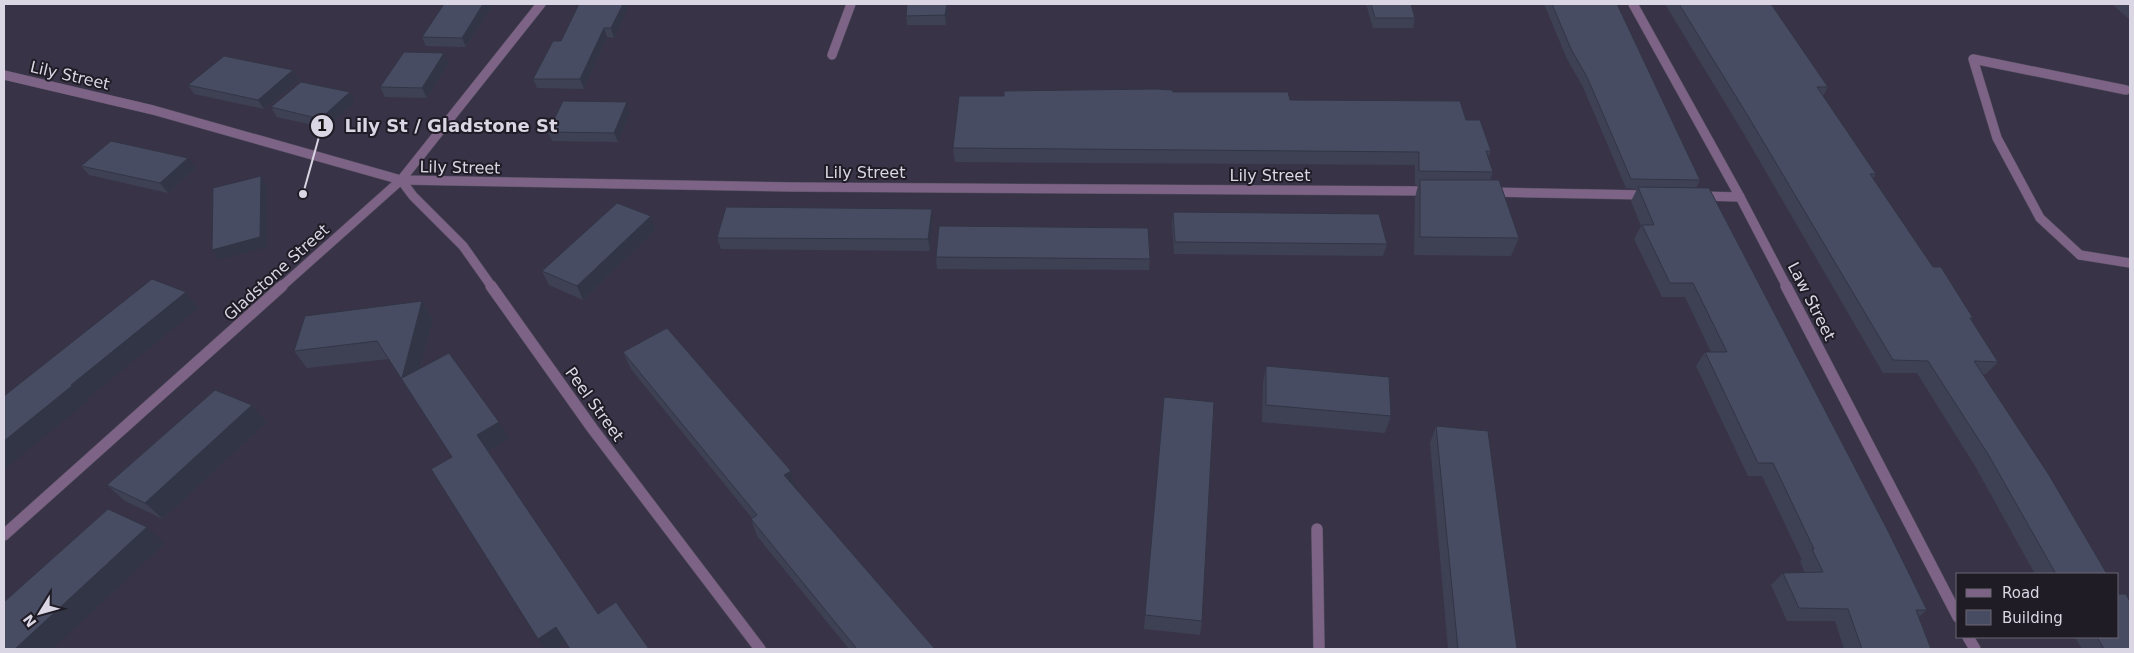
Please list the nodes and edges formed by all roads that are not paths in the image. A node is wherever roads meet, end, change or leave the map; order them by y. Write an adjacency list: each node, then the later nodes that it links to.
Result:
1 (540, 4): 7 (street, Gladstone Street)
2 (851, 4): 4 (street)
3 (1633, 4): 12 (street, Law Street)
4 (832, 55)
5 (4, 75): 7 (street, Lily Street)
6 (2126, 90): 13 (street)
7 (401, 180): 8 (street, Lily Street); 15 (street, Gladstone Street); 18 (street, Peel Street)
8 (1439, 192)
9 (1477, 192): 10 (street)
10 (1652, 195)
11 (1691, 196): 12 (street)
12 (1740, 197): 16 (street, Law Street)
13 (2130, 263)
14 (1318, 529): 19 (street)
15 (4, 535)
16 (1956, 613)
17 (1969, 638): 20 (street)
18 (760, 649)
19 (1318, 649)
20 (1975, 649)

